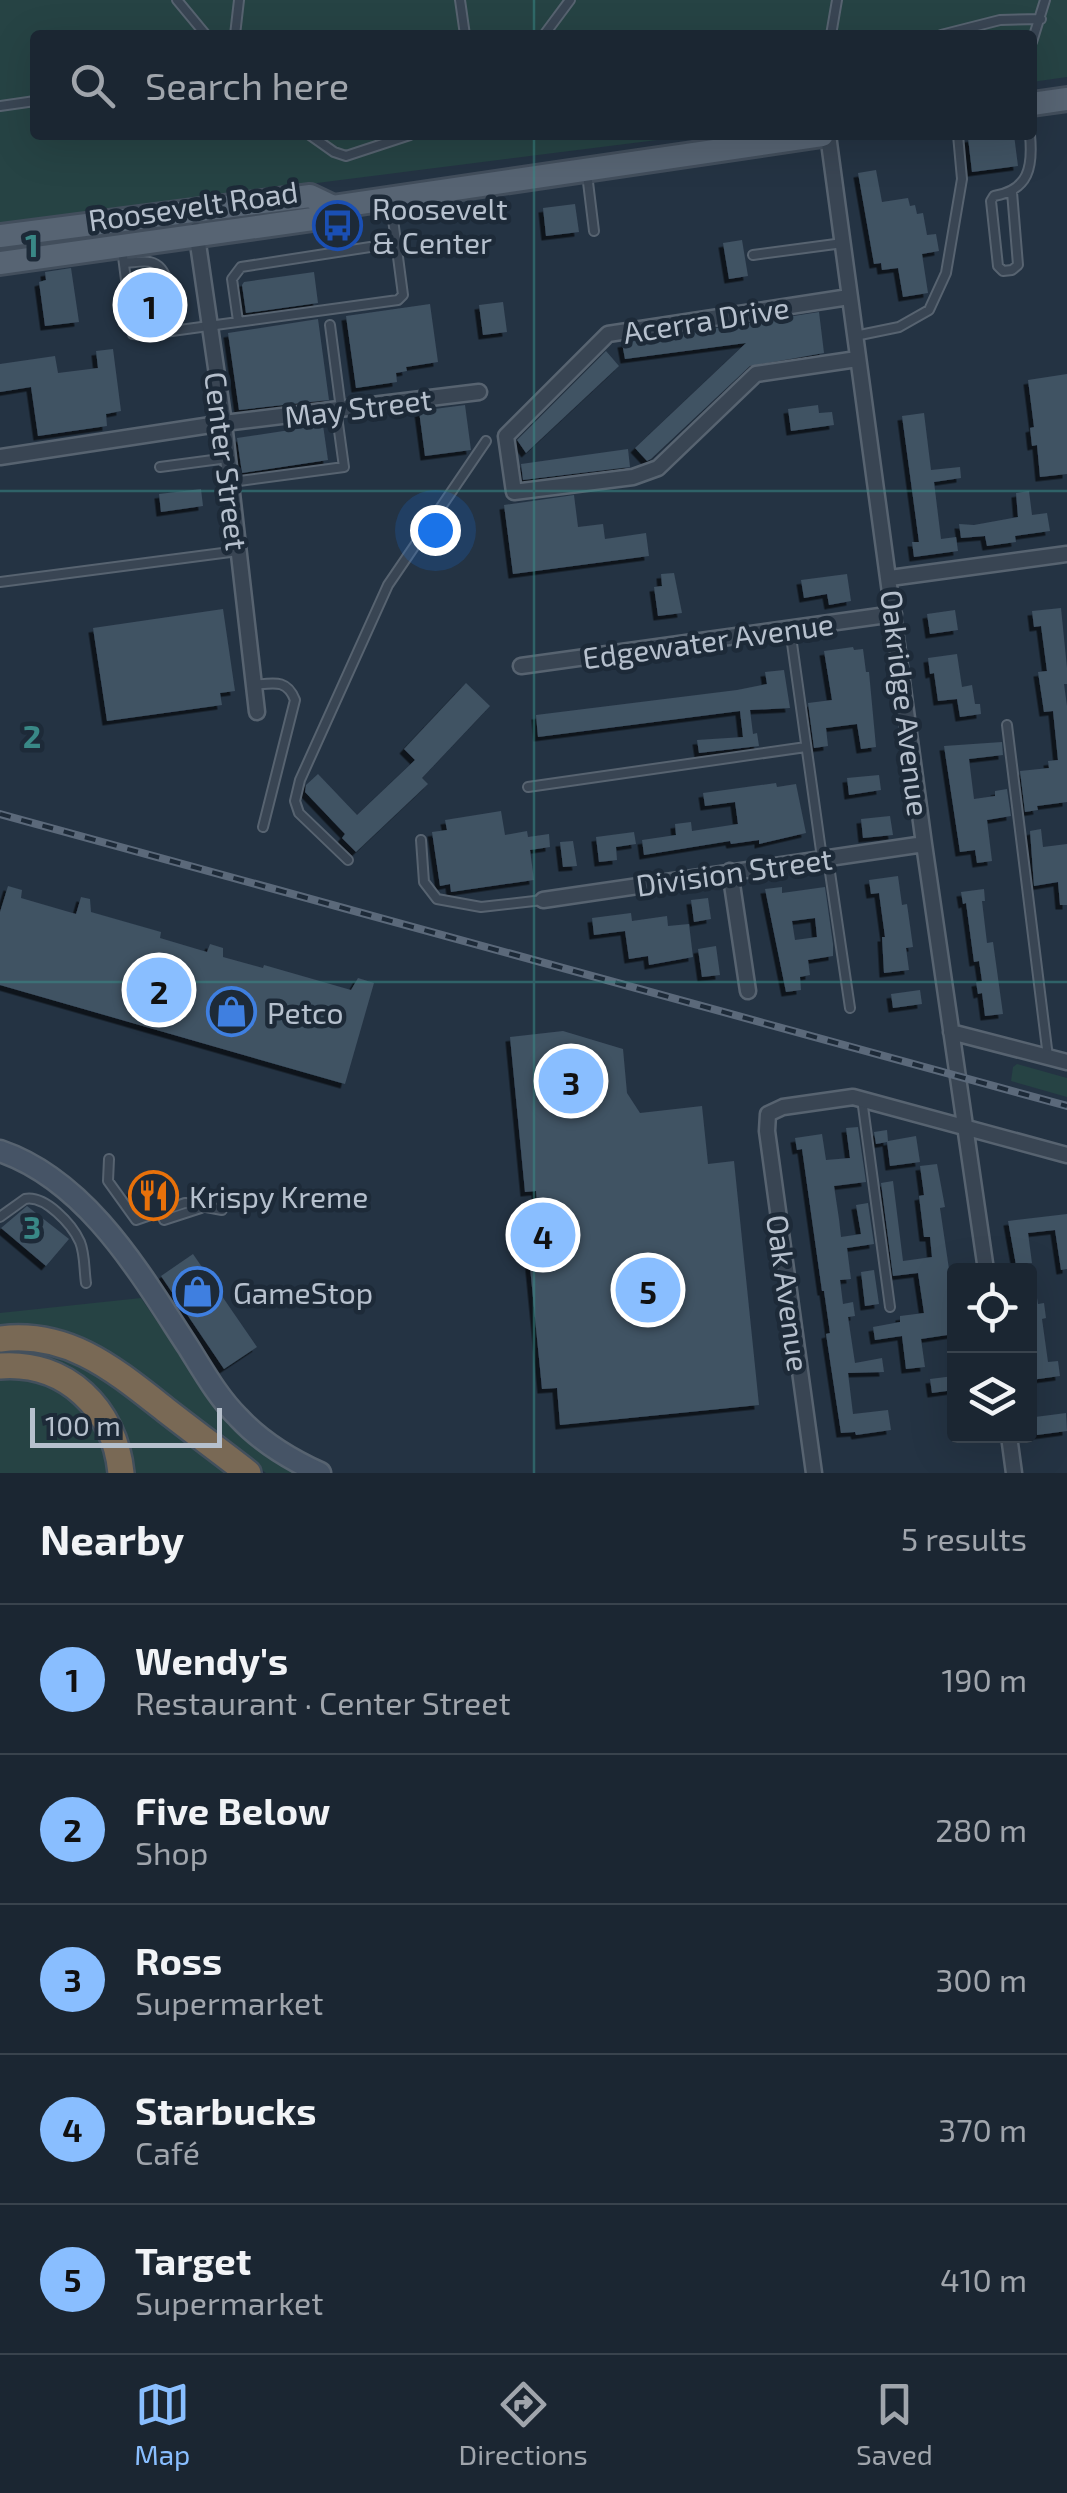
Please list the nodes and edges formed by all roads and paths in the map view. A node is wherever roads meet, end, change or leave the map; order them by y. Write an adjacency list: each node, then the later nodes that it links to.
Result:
1 (176, 0): 8 (lane)
2 (239, 0): 9 (lane)
3 (460, 0): 10 (lane)
4 (570, 0): 11 (lane)
5 (836, 0): 12 (lane)
6 (1045, 0): 7 (lane)
7 (1041, 18): 13 (lane); 14 (lane)
8 (202, 30)
9 (236, 30)
10 (464, 30)
11 (548, 30)
12 (833, 30)
13 (961, 30)
14 (1036, 30)
15 (1067, 99): 17 (main road)
16 (30, 102): 18 (lane)
17 (1037, 103)
18 (0, 106)
19 (317, 140): 20 (lane)
20 (395, 140)
21 (791, 140): 25 (main road, Roosevelt Road)
22 (826, 140): 35 (street, Oakridge Avenue)
23 (958, 140): 44 (lane)
24 (1029, 140): 26 (lane)
25 (586, 170): 27 (main road, Roosevelt Road); 31 (lane)
26 (1012, 192): 26 (lane)
27 (390, 199): 28 (main road, Roosevelt Road); 34 (lane)
28 (332, 207): 29 (main road, Roosevelt Road); 33 (main road, Roosevelt Road)
29 (193, 210): 30 (main road, Roosevelt Road); 33 (street, Center Street)
30 (119, 220): 32 (main road, Roosevelt Road); 36 (lane)
31 (594, 232)
32 (0, 236)
33 (197, 236): 36 (main road, Roosevelt Road); 42 (street, Center Street)
34 (396, 243): 40 (lane); 40 (lane)
35 (843, 243): 37 (lane); 39 (street, Oakridge Avenue)
36 (123, 255): 38 (main road, Roosevelt Road); 43 (lane); 43 (lane)
37 (753, 255)
38 (0, 264)
39 (849, 298): 44 (street, Oakridge Avenue); 45 (street, Acerra Drive)
40 (238, 322): 42 (lane)
41 (330, 325): 47 (lane)
42 (209, 326): 43 (lane); 48 (street, Center Street)
43 (174, 331)
44 (855, 336): 45 (street, Oakridge Avenue)
45 (857, 359): 56 (street, Oakridge Avenue)
46 (480, 392): 47 (street, May Street)
47 (339, 409): 48 (street, May Street); 53 (lane)
48 (224, 423): 50 (street, May Street); 51 (street, Center Street)
49 (486, 441): 70 (lane)
50 (0, 457)
51 (228, 458): 52 (lane); 53 (street, Center Street)
52 (160, 467)
53 (231, 482): 54 (street, Center Street)
54 (238, 551): 57 (lane); 61 (street, Center Street)
55 (1067, 554): 56 (street)
56 (890, 578): 58 (street, Oakridge Avenue)
57 (0, 582)
58 (894, 614): 59 (street, Edgewater Avenue); 68 (street, Oakridge Avenue)
59 (790, 629): 60 (street, Edgewater Avenue); 64 (lane)
60 (521, 666)
61 (254, 685): 62 (street, Center Street); 66 (lane)
62 (257, 712)
63 (1007, 725): 76 (lane)
64 (806, 747): 65 (lane); 69 (lane)
65 (528, 787)
66 (263, 827)
67 (421, 840): 72 (lane)
68 (924, 844): 69 (street, Division Street); 75 (street, Oakridge Avenue)
69 (825, 858): 71 (street, Division Street); 74 (lane)
70 (348, 860)
71 (730, 871): 72 (street, Division Street); 73 (street)
72 (544, 900)
73 (748, 991)
74 (850, 1008)
75 (952, 1032): 76 (street); 79 (street, Oakridge Avenue)
76 (1048, 1057): 77 (street)
77 (1067, 1062)
78 (862, 1098): 79 (street); 89 (lane); 96 (street, Oak Avenue)
79 (967, 1126): 81 (street); 87 (street, Oakridge Avenue)
80 (0, 1151): 95 (main road)
81 (1067, 1156)
82 (109, 1159): 83 (lane)
83 (206, 1207): 84 (lane); 86 (lane)
84 (222, 1210)
85 (0, 1217): 88 (lane)
86 (164, 1220)
87 (985, 1263)
88 (86, 1283)
89 (890, 1307)
90 (0, 1339): 94 (highway)
91 (0, 1366): 93 (highway)
92 (1010, 1443): 97 (street)
93 (121, 1473)
94 (248, 1473)
95 (320, 1473)
96 (814, 1473)
97 (1014, 1473)

